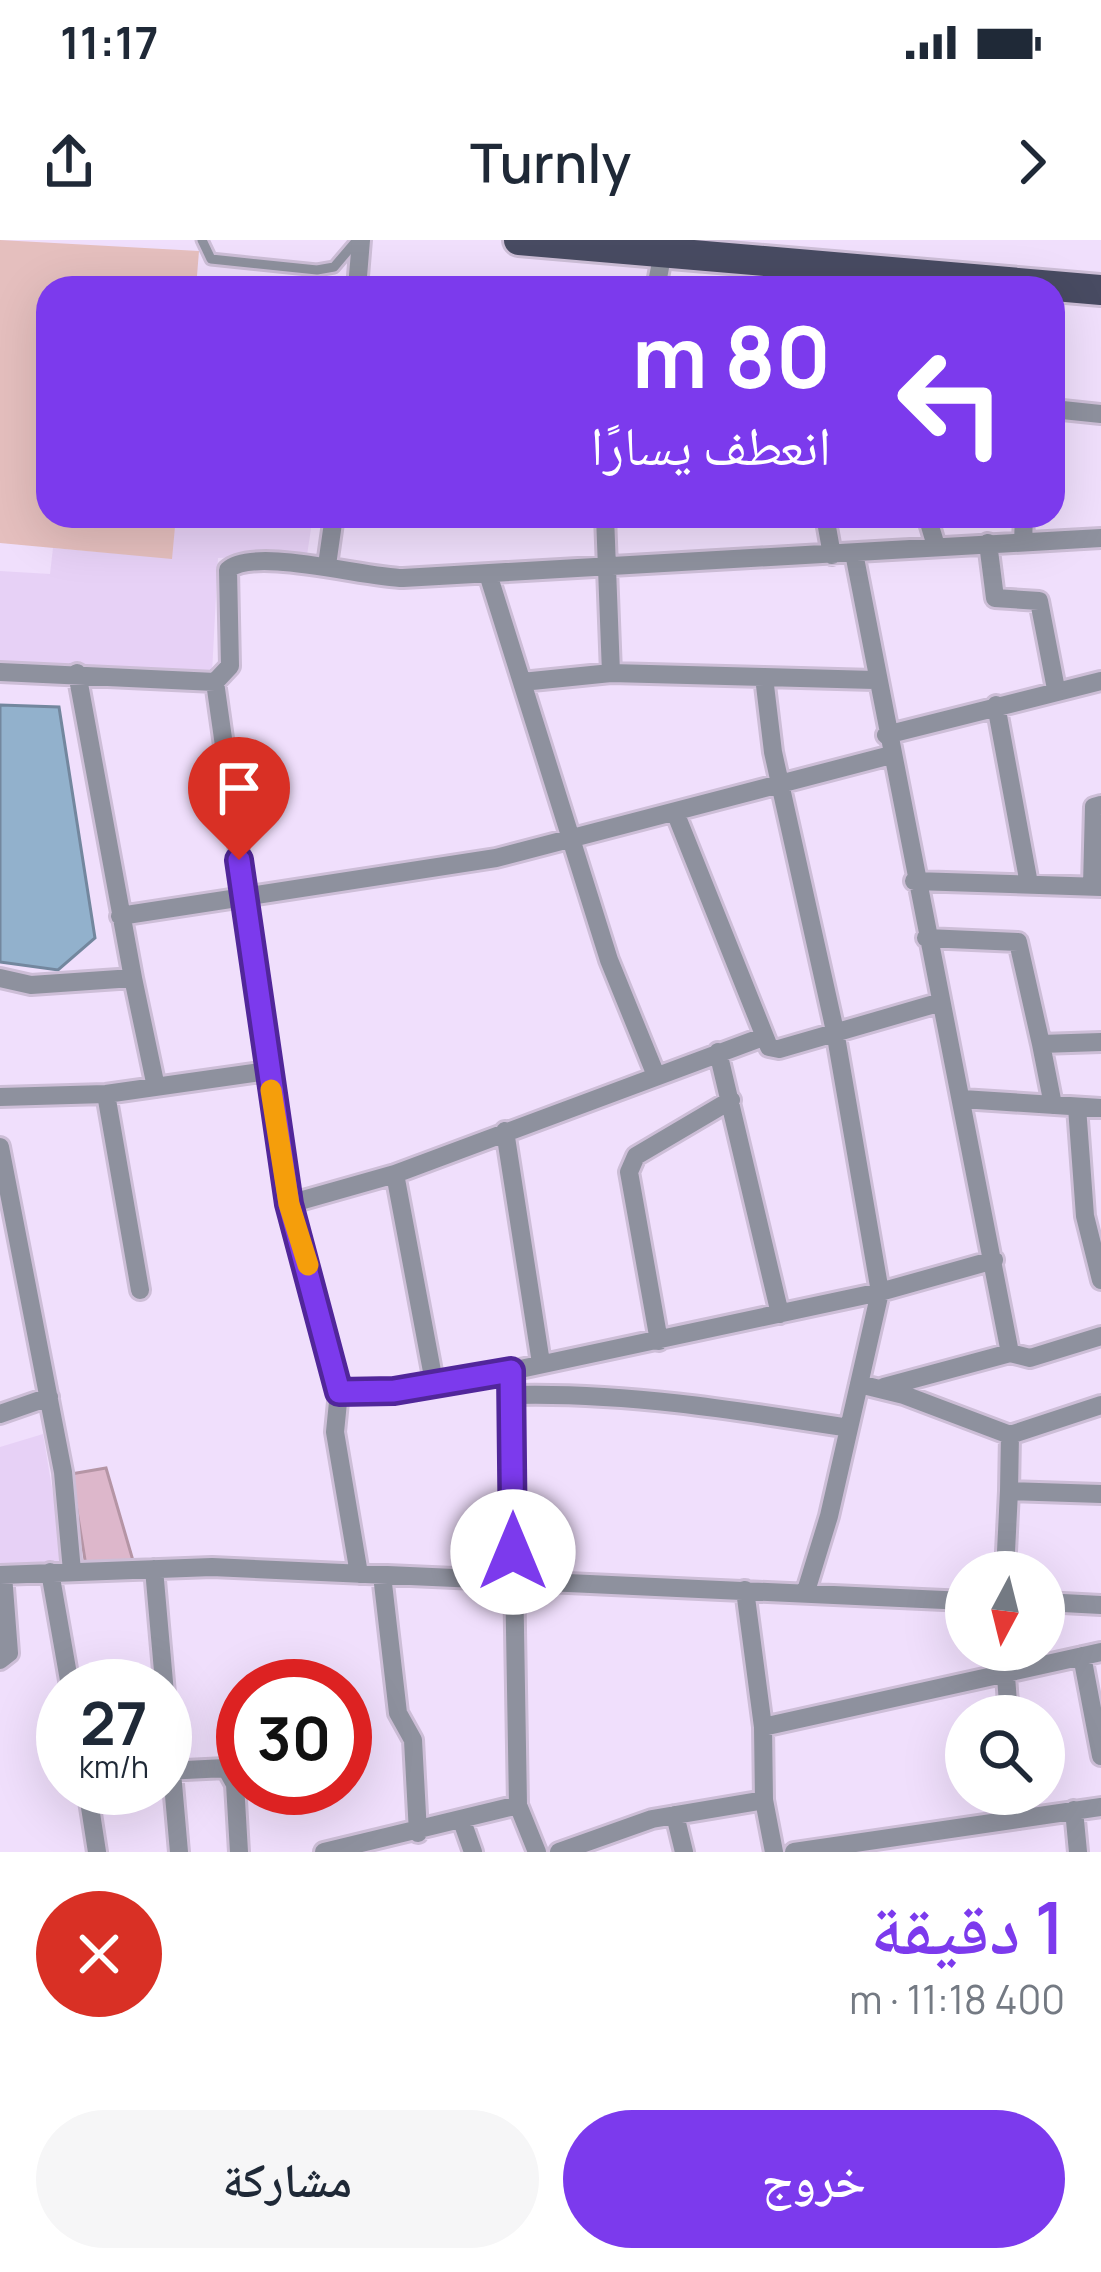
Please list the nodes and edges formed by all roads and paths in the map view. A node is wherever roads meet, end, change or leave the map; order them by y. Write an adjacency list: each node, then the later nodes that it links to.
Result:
1 (202, 240): 2 (lane)
2 (359, 240): 7 (street)
3 (519, 240): 5 (main road)
4 (722, 240): 9 (main road)
5 (663, 252): 6 (main road); 8 (street)
6 (781, 275)
7 (358, 276)
8 (658, 276)
9 (1064, 276)
10 (1065, 410): 11 (street)
11 (1101, 414)
12 (332, 528): 23 (street)
13 (605, 528): 24 (street)
14 (827, 528): 22 (street)
15 (930, 528): 20 (street)
16 (1024, 528): 18 (street)
17 (1101, 539): 18 (street)
18 (1023, 542): 19 (street)
19 (988, 543): 20 (street); 34 (street)
20 (936, 547): 21 (street)
21 (854, 553): 22 (street); 30 (street)
22 (832, 555): 24 (street)
23 (327, 565): 25 (street); 32 (street)
24 (604, 565): 25 (street); 28 (street)
25 (488, 574): 33 (street)
26 (0, 672): 27 (street)
27 (77, 673): 32 (street); 45 (street)
28 (611, 673): 29 (street); 33 (street)
29 (764, 677): 30 (street); 37 (street)
30 (874, 680): 36 (street)
31 (1101, 681): 34 (street)
32 (214, 682): 44 (street)
33 (522, 682): 40 (street)
34 (1056, 689): 35 (street)
35 (996, 705): 36 (street); 42 (street)
36 (889, 745): 37 (street); 41 (street)
37 (779, 783): 39 (street); 50 (street)
38 (1101, 805): 43 (street)
39 (676, 812): 40 (street); 51 (street)
40 (571, 841): 44 (street); 56 (street)
41 (914, 881): 42 (street); 46 (street)
42 (1029, 884): 43 (street)
43 (1096, 886)
44 (244, 896): 45 (street); 55 (street)
45 (120, 916): 48 (street)
46 (926, 938): 49 (street); 53 (street)
47 (0, 978): 48 (street)
48 (133, 978): 57 (street)
49 (938, 1003): 50 (street); 60 (street)
50 (835, 1031): 51 (street); 73 (street)
51 (763, 1036): 54 (street)
52 (1101, 1042): 53 (street)
53 (1041, 1043): 62 (street)
54 (718, 1052): 56 (street); 61 (street)
55 (268, 1072): 57 (street); 69 (street)
56 (655, 1073): 65 (street)
57 (156, 1088): 58 (street)
58 (106, 1094): 59 (street); 72 (street)
59 (0, 1097)
60 (962, 1099): 62 (street); 70 (street)
61 (731, 1100): 74 (street); 76 (street)
62 (1053, 1105): 63 (street)
63 (1078, 1107): 64 (street); 68 (street)
64 (1101, 1108)
65 (506, 1131): 67 (street); 78 (street)
66 (0, 1147): 85 (street)
67 (394, 1174): 69 (street); 80 (street)
68 (1092, 1188): 71 (street)
69 (289, 1204): 83 (street)
70 (994, 1260): 73 (street); 77 (street)
71 (1101, 1280)
72 (140, 1290)
73 (880, 1292): 74 (street); 81 (street)
74 (779, 1314): 76 (street)
75 (1101, 1336): 77 (street)
76 (659, 1341): 78 (street)
77 (1010, 1353): 82 (street)
78 (541, 1363): 79 (street)
79 (511, 1371): 80 (street); 84 (street)
80 (434, 1382): 83 (street)
81 (859, 1384): 82 (street); 88 (street)
82 (880, 1388): 89 (street)
83 (339, 1392): 96 (street)
84 (511, 1395): 88 (street); 99 (street)
85 (49, 1397): 87 (street); 94 (street)
86 (1101, 1405): 89 (street)
87 (0, 1414)
88 (849, 1428): 101 (street)
89 (1010, 1435): 90 (street)
90 (1010, 1491): 91 (street); 92 (street)
91 (1101, 1494)
92 (1006, 1551)
93 (154, 1569): 94 (street); 96 (street); 107 (street)
94 (71, 1571): 95 (street)
95 (50, 1572): 97 (street); 106 (street)
96 (359, 1574): 98 (street)
97 (1, 1575): 108 (street)
98 (382, 1575): 99 (street); 124 (street)
99 (512, 1580): 100 (street); 115 (street)
100 (745, 1590): 101 (street); 111 (street)
101 (806, 1591): 102 (street)
102 (945, 1600)
103 (1065, 1603): 104 (street)
104 (1101, 1605)
105 (1092, 1654): 109 (street); 112 (street)
106 (65, 1659)
107 (160, 1659)
108 (0, 1660)
109 (1006, 1672): 110 (street); 111 (street)
110 (1008, 1695)
111 (763, 1727): 114 (street)
112 (1101, 1756)
113 (192, 1770): 128 (street)
114 (764, 1800): 120 (street); 133 (street)
115 (518, 1805): 123 (street); 131 (street)
116 (1101, 1807): 117 (street)
117 (1074, 1810): 122 (street); 135 (street)
118 (91, 1815): 126 (street)
119 (174, 1815): 127 (street)
120 (675, 1815): 125 (street); 132 (street)
121 (1018, 1815): 122 (street)
122 (1018, 1819): 134 (street)
123 (462, 1821): 124 (street); 130 (street)
124 (418, 1833): 129 (street)
125 (572, 1850)
126 (97, 1852)
127 (179, 1852)
128 (239, 1852)
129 (324, 1852)
130 (473, 1852)
131 (537, 1852)
132 (684, 1852)
133 (774, 1852)
134 (794, 1852)
135 (1078, 1852)

